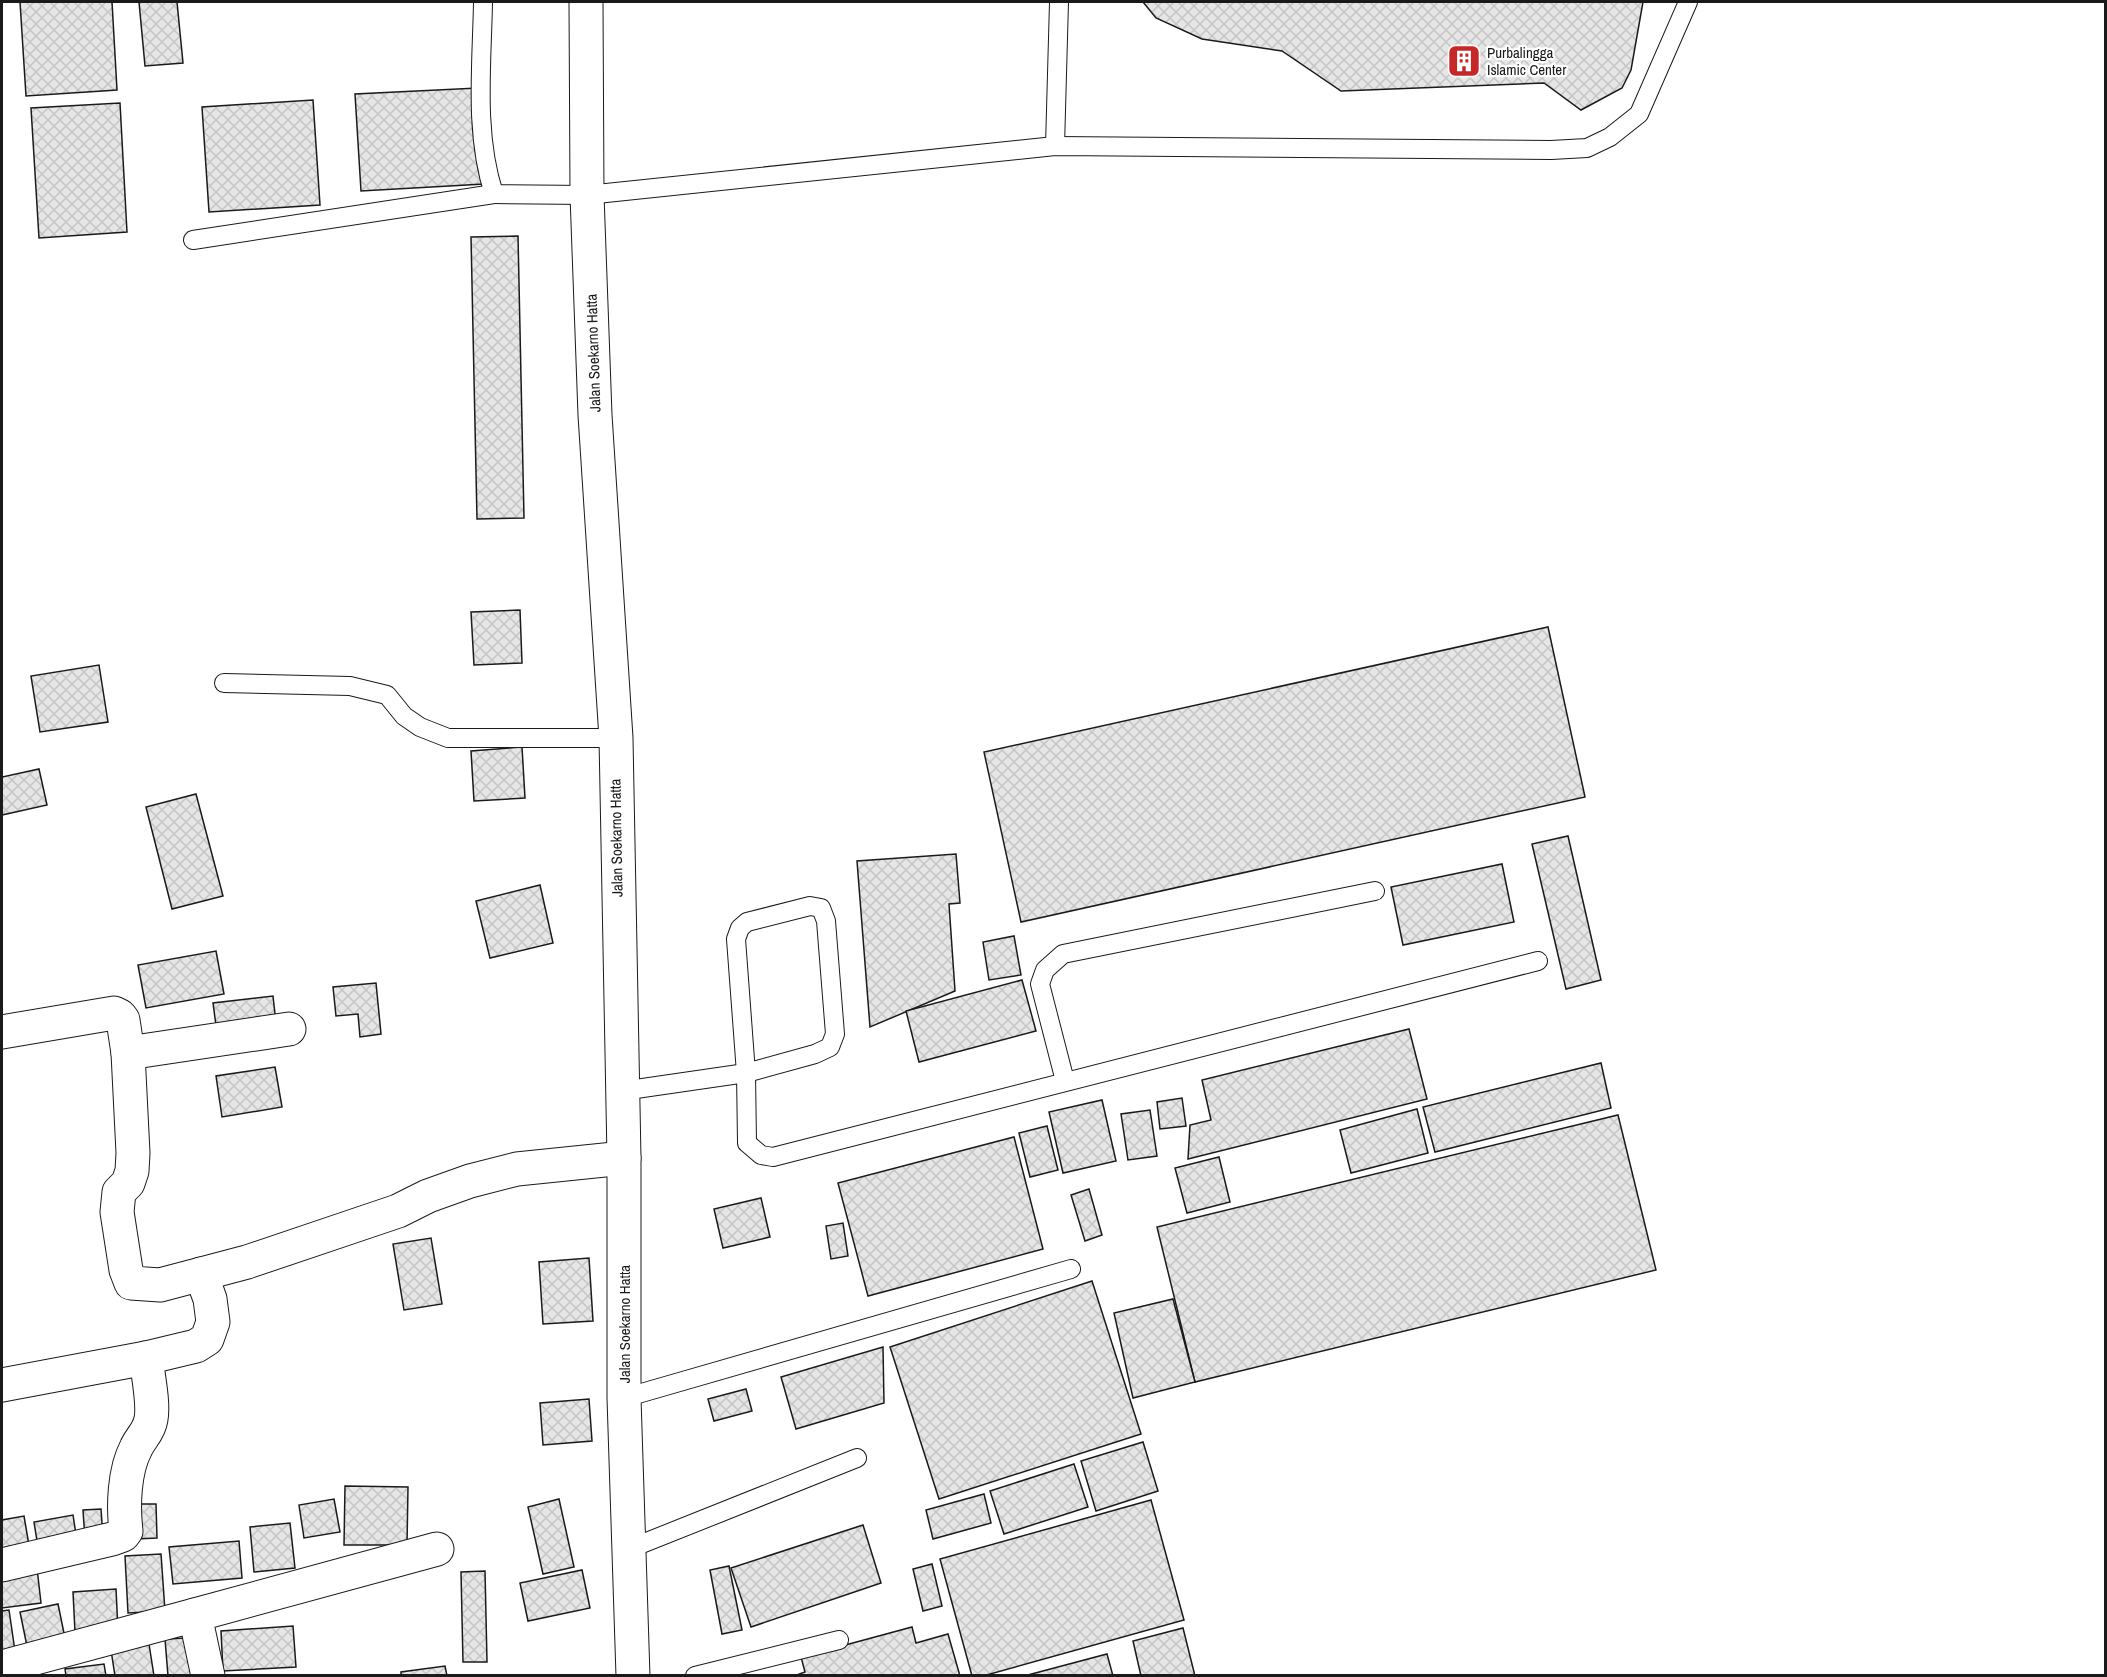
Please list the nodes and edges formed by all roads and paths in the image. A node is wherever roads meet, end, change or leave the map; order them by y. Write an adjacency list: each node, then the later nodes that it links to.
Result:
1 (483, 2): 6 (lane)
2 (586, 2): 7 (street, Jalan Soekarno Hatta)
3 (1059, 2): 5 (lane)
4 (1688, 2): 5 (lane)
5 (1055, 146): 7 (lane)
6 (494, 194): 7 (lane); 8 (lane)
7 (587, 195): 10 (street, Jalan Soekarno Hatta)
8 (193, 240)
9 (224, 683): 10 (lane)
10 (616, 738): 18 (street, Jalan Soekarno Hatta)
11 (1375, 891): 17 (lane)
12 (1538, 961): 17 (lane)
13 (289, 1029): 15 (street)
14 (2, 1032): 15 (street)
15 (128, 1053): 21 (street)
16 (746, 1072): 16 (lane); 17 (lane); 18 (lane)
17 (1065, 1081)
18 (622, 1091): 19 (street, Jalan Soekarno Hatta)
19 (624, 1158): 21 (street); 24 (street, Jalan Soekarno Hatta)
20 (1071, 1269): 24 (lane)
21 (201, 1274): 22 (street)
22 (146, 1358): 23 (street); 28 (street)
23 (2, 1385)
24 (624, 1398): 27 (street, Jalan Soekarno Hatta)
25 (857, 1458): 27 (lane)
26 (437, 1549): 29 (street)
27 (629, 1549): 33 (street, Jalan Soekarno Hatta)
28 (2, 1565)
29 (195, 1615): 31 (street); 32 (street)
30 (839, 1640): 34 (lane)
31 (2, 1667)
32 (208, 1676)
33 (633, 1676)
34 (695, 1676)

